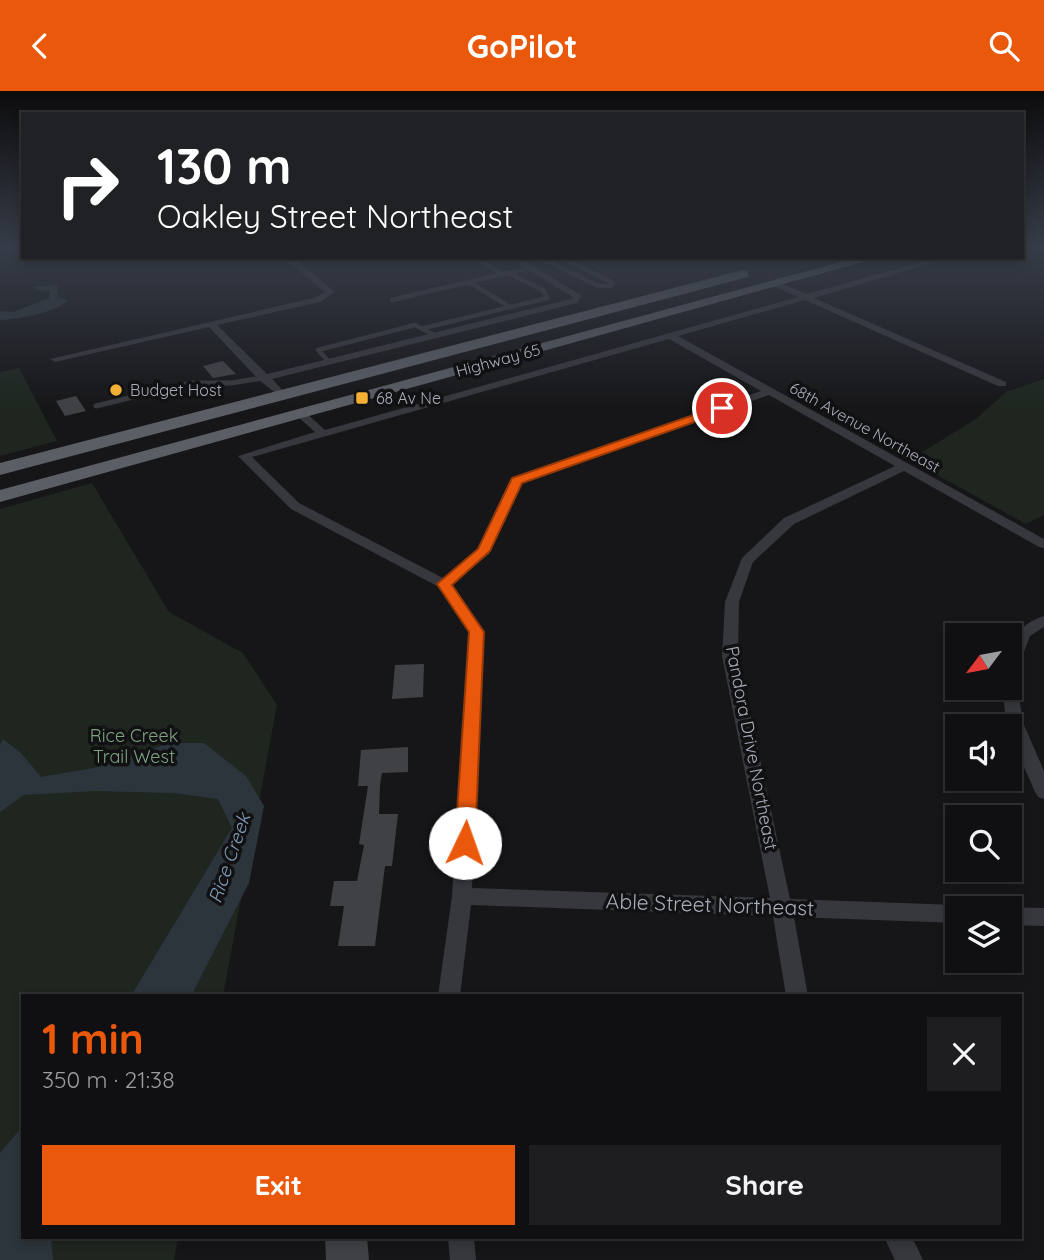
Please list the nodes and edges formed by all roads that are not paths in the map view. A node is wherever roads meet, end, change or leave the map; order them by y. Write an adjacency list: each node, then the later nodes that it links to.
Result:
1 (314, 301): 12 (street)
2 (499, 301): 10 (lane)
3 (535, 301): 9 (lane)
4 (574, 301): 11 (street)
5 (644, 301): 21 (highway, Highway 65)
6 (716, 301): 23 (highway, Highway 65)
7 (797, 301): 15 (street)
8 (812, 301): 19 (street)
9 (531, 302): 10 (lane); 11 (lane)
10 (510, 307): 13 (lane)
11 (543, 308): 14 (street)
12 (210, 323): 16 (street); 18 (street)
13 (424, 328): 14 (lane); 17 (lane)
14 (434, 335): 17 (street)
15 (670, 336): 20 (street, 68th Avenue Northeast); 24 (street)
16 (55, 359)
17 (329, 362): 18 (street)
18 (263, 378): 21 (street); 22 (lane)
19 (1002, 384)
20 (769, 392): 25 (street, 68th Avenue Northeast); 29 (street)
21 (282, 395): 26 (highway, Highway 65)
22 (96, 406)
23 (301, 414): 24 (street); 27 (highway, Highway 65)
24 (322, 433): 29 (street)
25 (904, 466): 28 (street, 68th Avenue Northeast); 33 (street, Pandora Drive Northeast)
26 (0, 469)
27 (0, 496)
28 (1044, 544)
29 (444, 584): 32 (street)
30 (1044, 621): 31 (street)
31 (1044, 792)
32 (462, 896): 33 (street, Able Street Northeast); 37 (street)
33 (782, 907): 34 (street, Able Street Northeast); 38 (street, Pandora Drive Northeast)
34 (945, 914)
35 (1022, 916): 36 (street)
36 (1044, 917)
37 (449, 994)
38 (797, 994)
39 (461, 1239): 41 (street)
40 (898, 1239): 42 (street)
41 (463, 1260)
42 (910, 1260)

